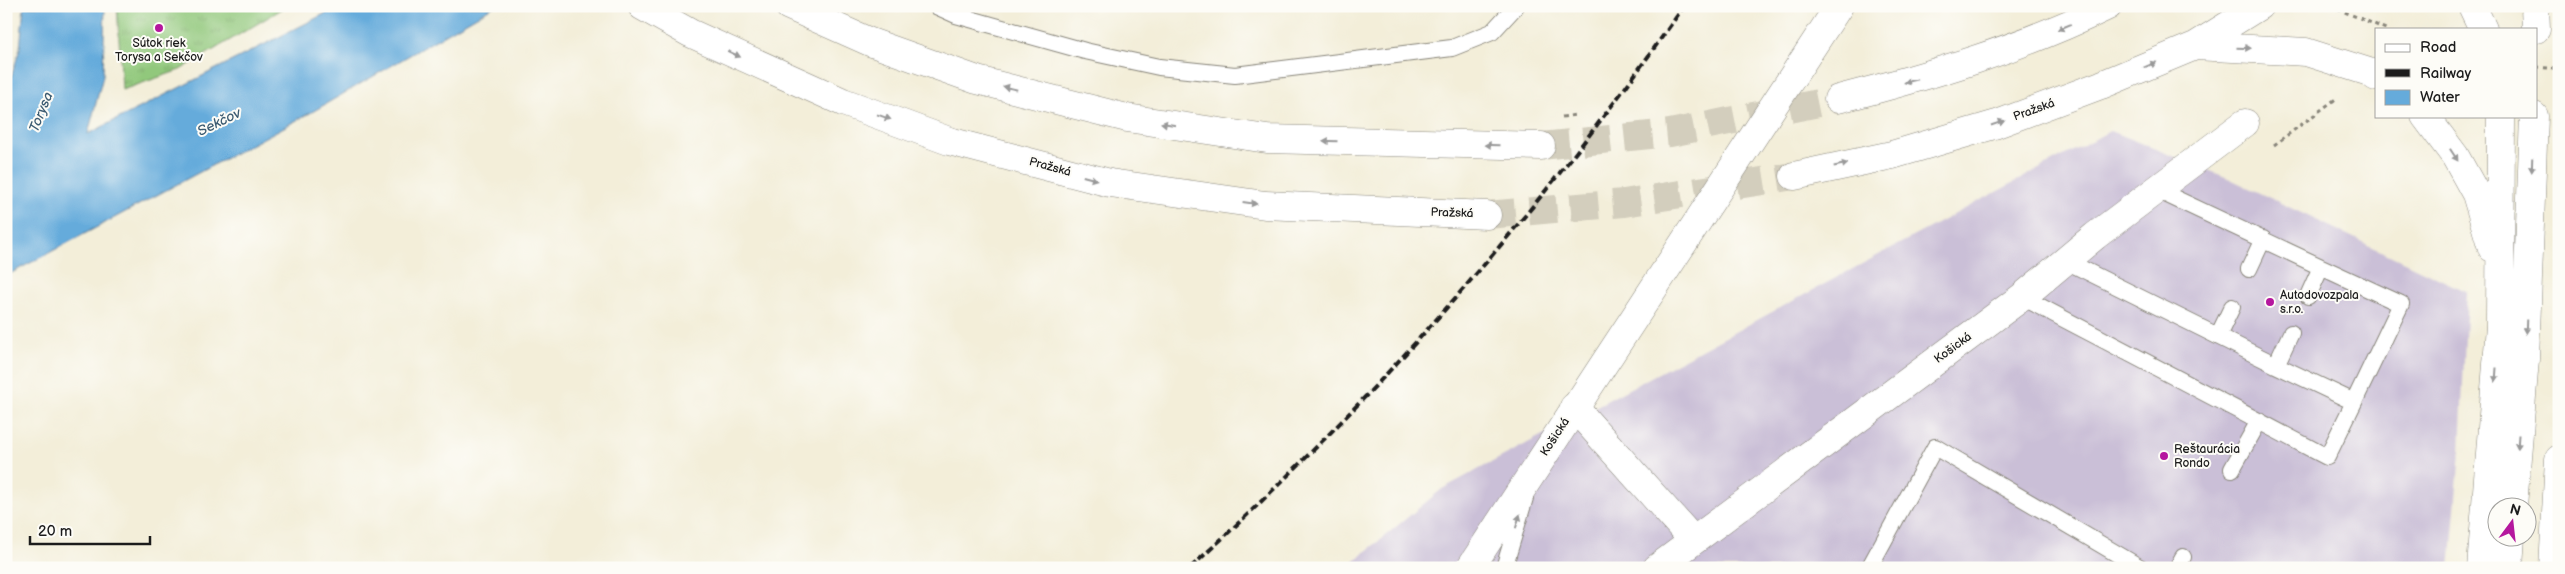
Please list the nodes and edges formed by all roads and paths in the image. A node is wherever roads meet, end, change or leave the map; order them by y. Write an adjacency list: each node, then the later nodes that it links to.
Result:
1 (642, 6): 29 (main road, Pražská, one-way to 29)
2 (789, 6): 25 (main road, one-way to 2)
3 (936, 6): 4 (lane)
4 (1516, 6)
5 (1839, 6): 42 (main road, Košická)
6 (2108, 6): 18 (main road, one-way to 18)
7 (2259, 6): 14 (main road, Pražská)
8 (2330, 6): 11 (path)
9 (2472, 6): 12 (main road)
10 (2536, 6): 13 (main road)
11 (2380, 28)
12 (2483, 28)
13 (2536, 28)
14 (2195, 46): 17 (main road, one-way to 17); 27 (main road, Pražská, one-way to 14)
15 (2538, 67): 16 (path)
16 (2559, 70)
17 (2367, 73): 26 (path)
18 (1838, 99)
19 (1576, 115): 20 (path)
20 (1565, 117)
21 (2427, 118): 37 (main road, one-way to 37)
22 (2501, 118): 37 (main road)
23 (2534, 118): 47 (main road, one-way to 47)
24 (2245, 123): 28 (main road, Košická)
25 (1541, 146)
26 (2267, 149)
27 (1794, 176)
28 (2157, 190): 30 (lane); 31 (main road, Košická)
29 (1487, 215)
30 (2263, 239): 32 (lane); 33 (lane)
31 (2066, 261): 35 (main road, Košická); 39 (lane)
32 (2320, 267): 34 (lane); 41 (lane)
33 (2249, 269)
34 (2308, 296)
35 (2022, 297): 43 (lane); 48 (main road, Košická)
36 (2232, 307): 39 (lane)
37 (2500, 326): 55 (main road, one-way to 55)
38 (2291, 333): 40 (lane)
39 (2218, 336): 40 (lane)
40 (2276, 365): 41 (lane)
41 (2354, 402): 43 (lane)
42 (1574, 407): 45 (main road, Košická); 48 (main road)
43 (2259, 421): 46 (lane)
44 (2559, 459): 57 (main road)
45 (1535, 466): 50 (main road, Košická); 51 (lane, one-way to 45)
46 (2232, 469)
47 (2514, 496)
48 (1693, 540): 52 (main road, Košická)
49 (2510, 546): 56 (main road)
50 (1470, 568)
51 (1504, 568)
52 (1657, 568)
53 (1869, 568): 54 (lane)
54 (2141, 568)
55 (2482, 568)
56 (2509, 568)
57 (2553, 568)

